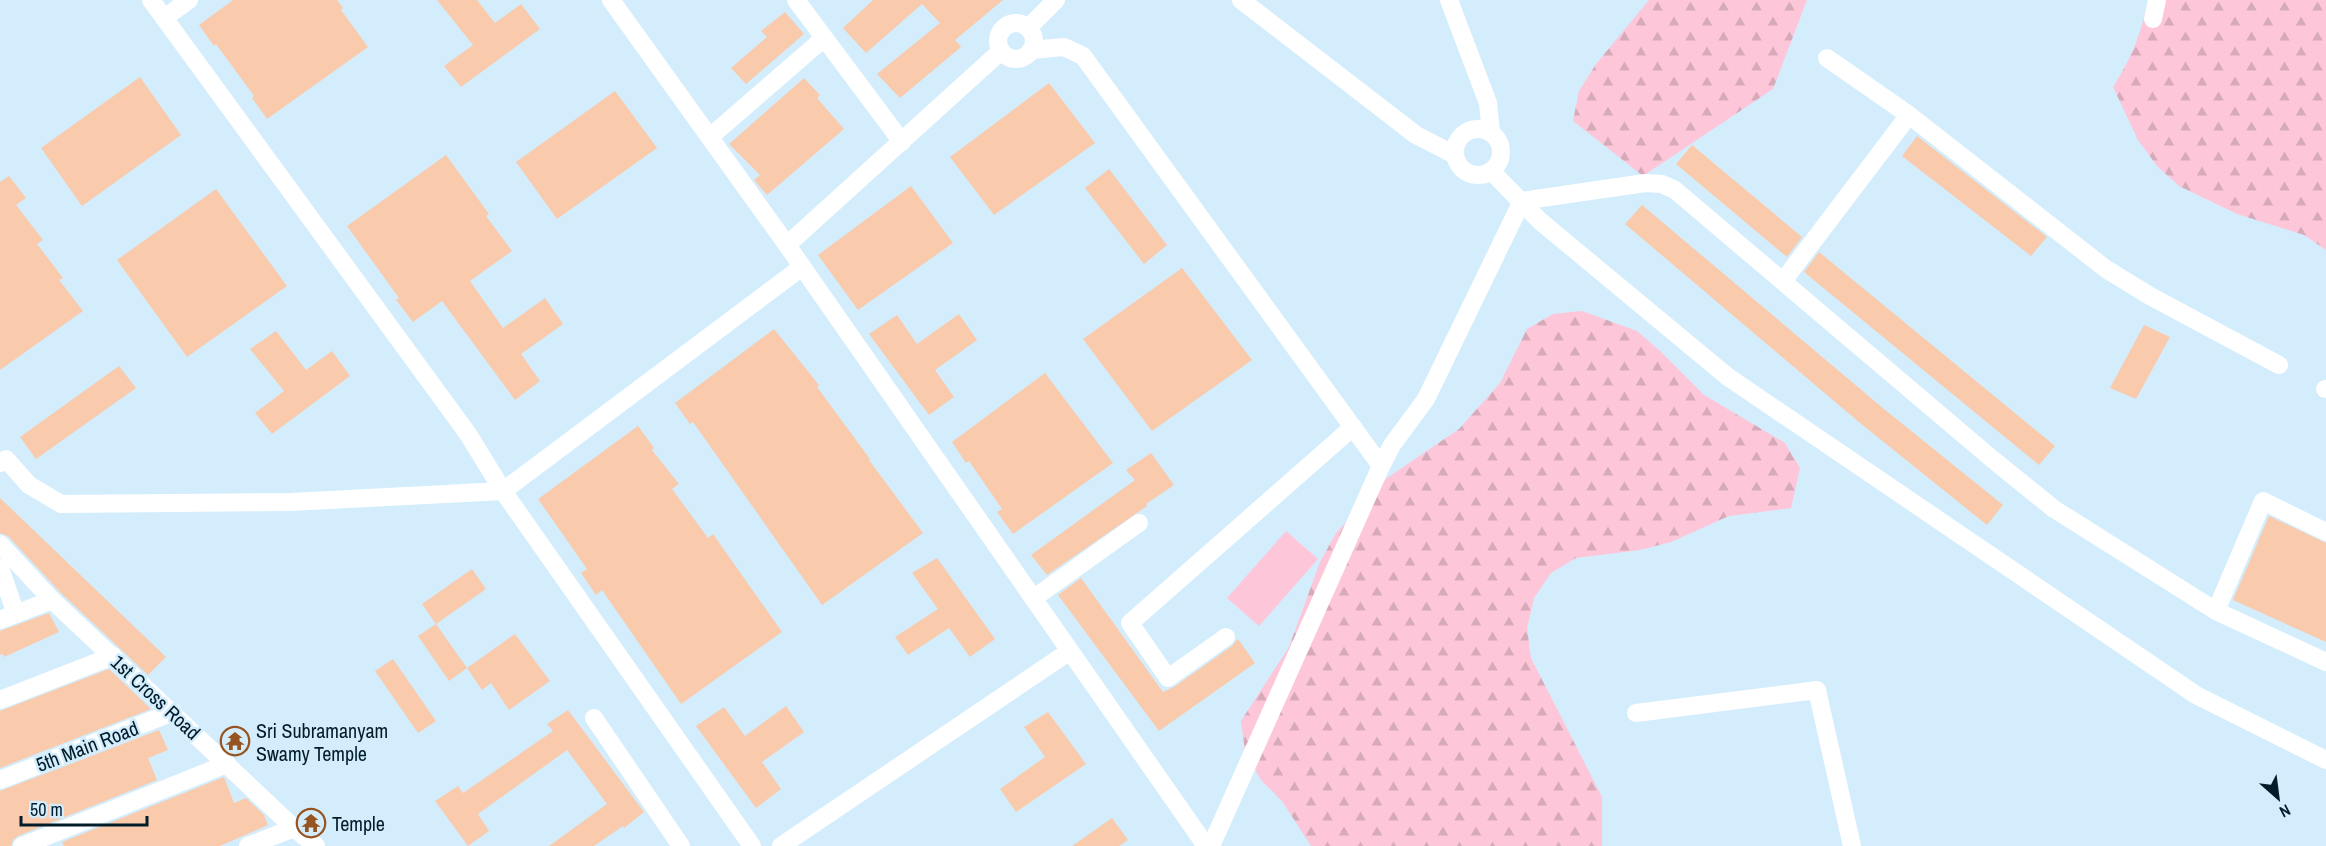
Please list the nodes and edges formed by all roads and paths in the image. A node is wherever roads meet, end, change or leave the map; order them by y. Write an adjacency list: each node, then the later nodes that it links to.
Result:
1 (151, 0): 9 (street)
2 (189, 0): 9 (street)
3 (611, 0): 18 (street)
4 (796, 0): 12 (street)
5 (1056, 0): 11 (street)
6 (1241, 0): 20 (street)
7 (1449, 0): 17 (street)
8 (2157, 0): 10 (street)
9 (164, 18): 30 (street)
10 (2153, 19)
11 (1028, 28): 13 (street); 14 (street)
12 (823, 39): 18 (street); 19 (street)
13 (1031, 50): 14 (street); 27 (street)
14 (1001, 51): 19 (street)
15 (1827, 57): 16 (street)
16 (1908, 115): 25 (street); 26 (street)
17 (1491, 133): 20 (street); 21 (street)
18 (710, 137): 23 (street)
19 (902, 142): 23 (street)
20 (1455, 155): 21 (street)
21 (1491, 171): 22 (street)
22 (1522, 201): 25 (street); 29 (street); 47 (street)
23 (788, 245): 24 (street)
24 (802, 267): 30 (street); 35 (street)
25 (1783, 281): 37 (street)
26 (2279, 365)
27 (1353, 427): 29 (street); 39 (street)
28 (2, 457): 30 (street)
29 (1381, 466): 59 (street)
30 (503, 491): 56 (street)
31 (1139, 523): 35 (street)
32 (2326, 532): 37 (street)
33 (0, 544): 36 (street, 1st Cross Road)
34 (0, 568): 38 (street)
35 (1034, 598): 40 (street)
36 (52, 600): 38 (street); 41 (street, 1st Cross Road)
37 (2217, 611): 42 (street)
38 (8, 617)
39 (1226, 637)
40 (1070, 651): 57 (street); 58 (street)
41 (113, 656): 43 (street); 44 (street, 1st Cross Road)
42 (2326, 662)
43 (0, 700)
44 (173, 712): 48 (street, 1st Cross Road); 49 (street, 5th Main Road)
45 (1636, 713): 60 (street)
46 (594, 718): 55 (street)
47 (2326, 760)
48 (228, 764): 50 (street, 1st Cross Road); 51 (street)
49 (0, 780)
50 (294, 828): 52 (street); 53 (street); 54 (street, 1st Cross Road)
51 (22, 846)
52 (248, 846)
53 (290, 846)
54 (316, 846)
55 (681, 846)
56 (752, 846)
57 (781, 846)
58 (1206, 846)
59 (1211, 846)
60 (1852, 846)

